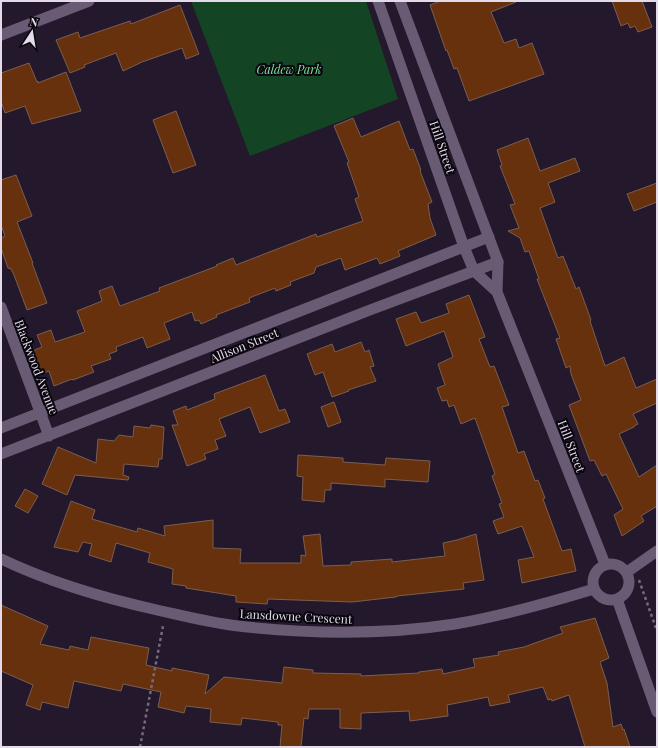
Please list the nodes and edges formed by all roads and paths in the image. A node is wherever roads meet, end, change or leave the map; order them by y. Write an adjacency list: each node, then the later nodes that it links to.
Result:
1 (89, 1): 4 (street)
2 (378, 1): 6 (street, Hill Street)
3 (400, 1): 5 (street, Hill Street)
4 (1, 35)
5 (489, 237): 6 (street, Allison Street); 7 (street, Hill Street)
6 (464, 247): 8 (street, Hill Street); 11 (street, Allison Street)
7 (498, 262): 8 (street, Allison Street); 9 (street, Hill Street)
8 (474, 271): 9 (street, Hill Street); 13 (street, Allison Street)
9 (497, 292): 17 (street, Hill Street)
10 (1, 307): 11 (street, Blackwood Avenue)
11 (40, 412): 12 (street, Allison Street); 13 (street, Blackwood Avenue)
12 (1, 428)
13 (49, 436): 14 (street, Allison Street)
14 (1, 454)
15 (657, 550): 18 (street)
16 (1, 559): 21 (street, Lansdowne Crescent)
17 (605, 564): 18 (street); 19 (street)
18 (630, 570): 20 (street); 22 (path)
19 (594, 589): 20 (street); 21 (street, Lansdowne Crescent)
20 (617, 599): 23 (street)
21 (166, 612): 24 (path)
22 (657, 631)
23 (657, 712)
24 (140, 747)

